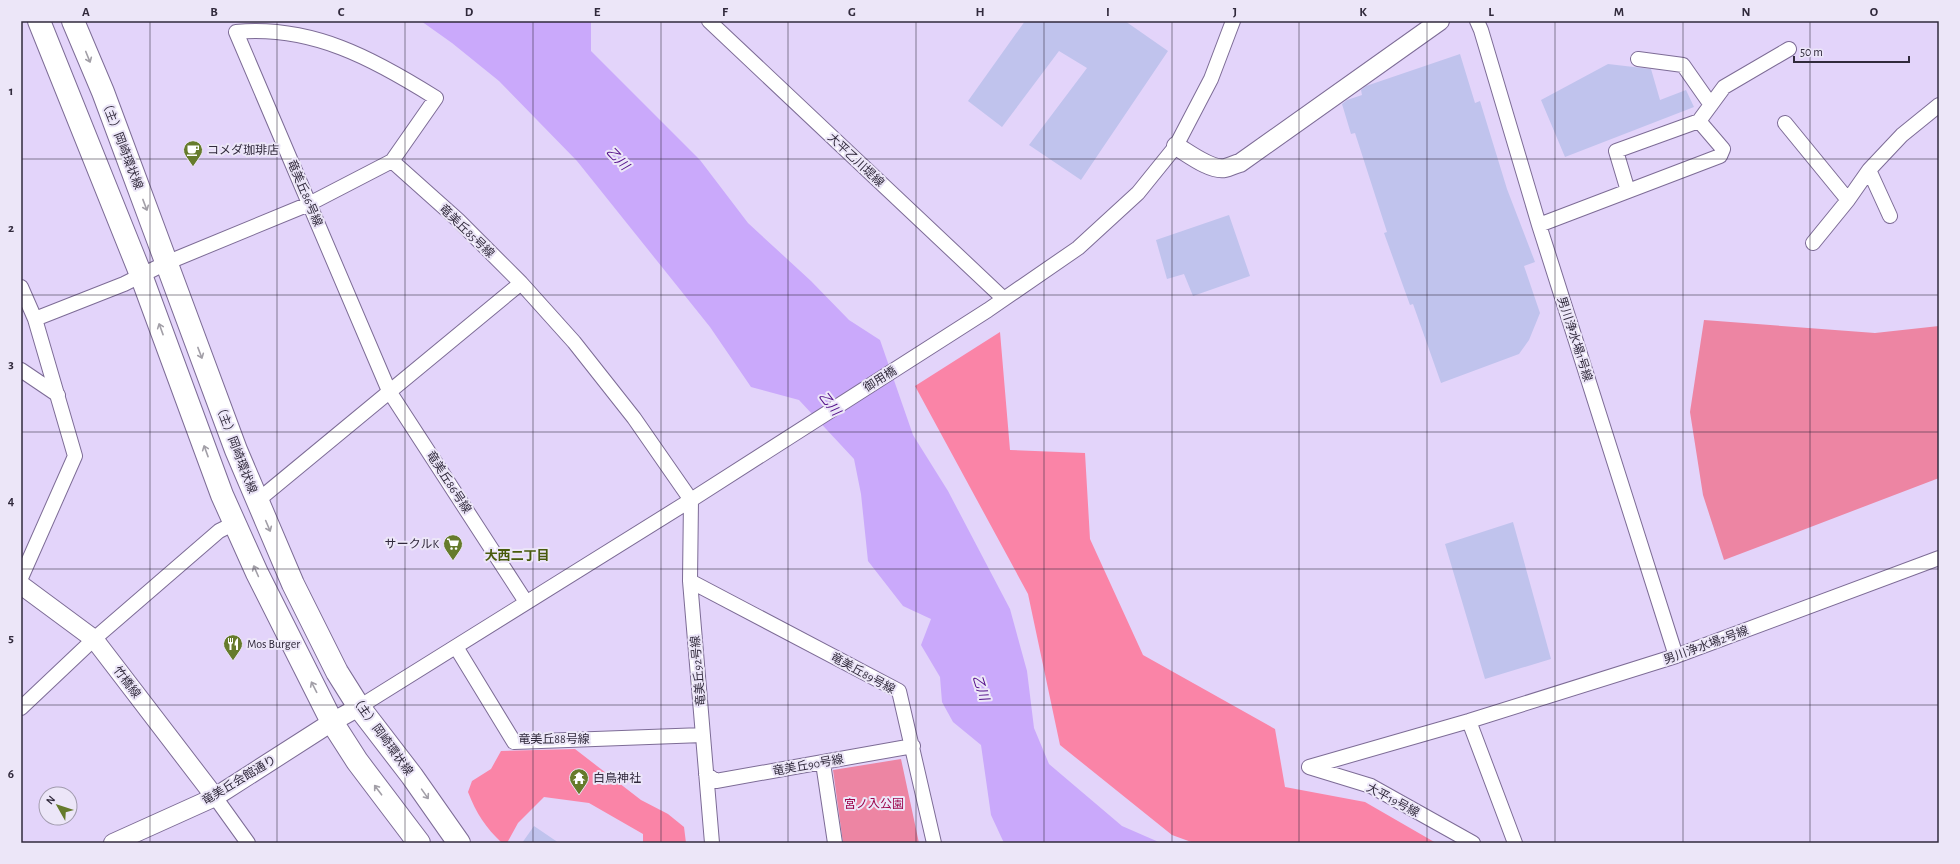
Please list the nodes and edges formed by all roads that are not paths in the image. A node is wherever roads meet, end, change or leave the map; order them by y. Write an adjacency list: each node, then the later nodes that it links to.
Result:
1 (39, 21): 23 (main road)
2 (73, 21): 22 (main road, （主）岡崎環状線, one-way to 22)
3 (709, 21): 26 (street, 大平乙川堤線)
4 (1233, 21): 13 (street, 御用橋)
5 (1440, 21): 13 (street)
6 (1476, 21): 20 (street, 男川浄水場1号線)
7 (1789, 49): 10 (street)
8 (1638, 59): 10 (street)
9 (1939, 104): 15 (street)
10 (1711, 106): 11 (street)
11 (1699, 121): 16 (street); 16 (street)
12 (1785, 123): 17 (street)
13 (1176, 146): 26 (street, 御用橋)
14 (392, 161): 18 (street); 18 (street, 竜美丘86号線); 24 (street, 竜美丘85号線)
15 (1869, 170): 17 (street); 19 (street)
16 (1628, 191): 20 (street)
17 (1848, 200): 21 (street)
18 (309, 204): 22 (street); 29 (street, 竜美丘86号線)
19 (1890, 216)
20 (1539, 225): 41 (street, 男川浄水場1号線)
21 (1813, 243)
22 (166, 263): 23 (street); 32 (main road, （主）岡崎環状線, one-way to 32)
23 (141, 275): 27 (street); 33 (main road, one-way to 23)
24 (521, 283): 29 (street); 31 (street, 竜美丘85号線)
25 (21, 287): 27 (street)
26 (1004, 299): 31 (street, 御用橋)
27 (35, 319): 30 (street)
28 (21, 370): 30 (street)
29 (389, 391): 32 (street); 38 (street, 竜美丘86号線)
30 (58, 395): 35 (street)
31 (691, 500): 36 (street, 竜美丘92号線); 38 (street, 御用橋)
32 (257, 501): 42 (main road, （主）岡崎環状線, one-way to 42)
33 (236, 523): 39 (street); 45 (main road, one-way to 33)
34 (1939, 558): 41 (street, 男川浄水場2号線)
35 (21, 578)
36 (690, 581): 46 (street, 竜美丘92号線); 47 (street, 竜美丘89号線)
37 (21, 585): 39 (street, 竹橋線)
38 (526, 602): 40 (street, 御用橋)
39 (94, 640): 43 (street); 51 (street, 竹橋線)
40 (456, 647): 42 (street, 御用橋); 46 (street, 竜美丘88号線)
41 (1676, 656): 44 (street, 男川浄水場2号線)
42 (359, 707): 45 (street, 竜美丘会館通り); 55 (main road, （主）岡崎環状線, one-way to 55)
43 (21, 708)
44 (1469, 721): 49 (street, 男川浄水場2号線); 60 (street)
45 (332, 722): 51 (street, 竜美丘会館通り); 54 (main road, one-way to 45)
46 (703, 735): 50 (street, 竜美丘92号線)
47 (913, 746): 48 (street, 竜美丘90号線); 58 (street, 竜美丘89号線)
48 (824, 763): 50 (street, 竜美丘90号線); 57 (street)
49 (1309, 767): 59 (street, 大平19号線)
50 (706, 774): 56 (street, 竜美丘92号線)
51 (215, 797): 52 (street, 竜美丘会館通り); 53 (street)
52 (112, 843)
53 (248, 843)
54 (419, 843)
55 (459, 843)
56 (712, 843)
57 (835, 843)
58 (934, 843)
59 (1473, 843)
60 (1515, 843)

